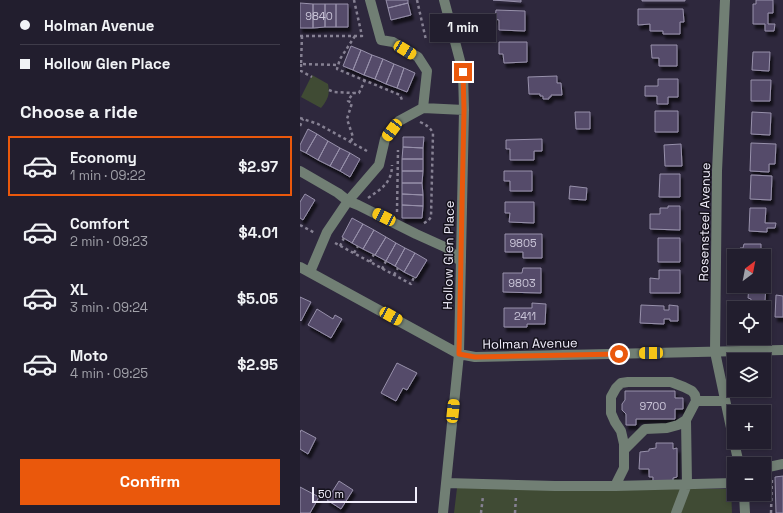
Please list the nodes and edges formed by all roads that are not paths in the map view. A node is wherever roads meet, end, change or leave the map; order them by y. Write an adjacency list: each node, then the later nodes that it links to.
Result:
1 (370, 0): 4 (street)
2 (444, 0): 5 (street, Hollow Glen Place)
3 (725, 0): 12 (street, Rosensteel Avenue)
4 (423, 108): 5 (street); 7 (street)
5 (464, 110): 8 (street, Hollow Glen Place)
6 (300, 171): 7 (street)
7 (348, 201): 8 (street); 10 (street)
8 (461, 262): 13 (street, Hollow Glen Place)
9 (300, 267): 10 (street, Holman Avenue)
10 (310, 272): 13 (street, Holman Avenue)
11 (783, 350): 12 (street, Holman Avenue)
12 (715, 352): 13 (street, Holman Avenue); 15 (street, Rosensteel Avenue)
13 (459, 354): 19 (street, Hollow Glen Place)
14 (696, 401): 15 (street); 17 (street); 18 (street)
15 (725, 401): 16 (street, Rosensteel Avenue)
16 (727, 410)
17 (686, 420): 18 (street); 21 (street)
18 (624, 450): 22 (street)
19 (446, 483): 22 (street); 24 (street, Hollow Glen Place)
20 (727, 483): 21 (street)
21 (687, 484): 22 (street); 25 (street)
22 (616, 486)
23 (744, 501): 26 (street)
24 (443, 513)
25 (676, 513)
26 (745, 513)

